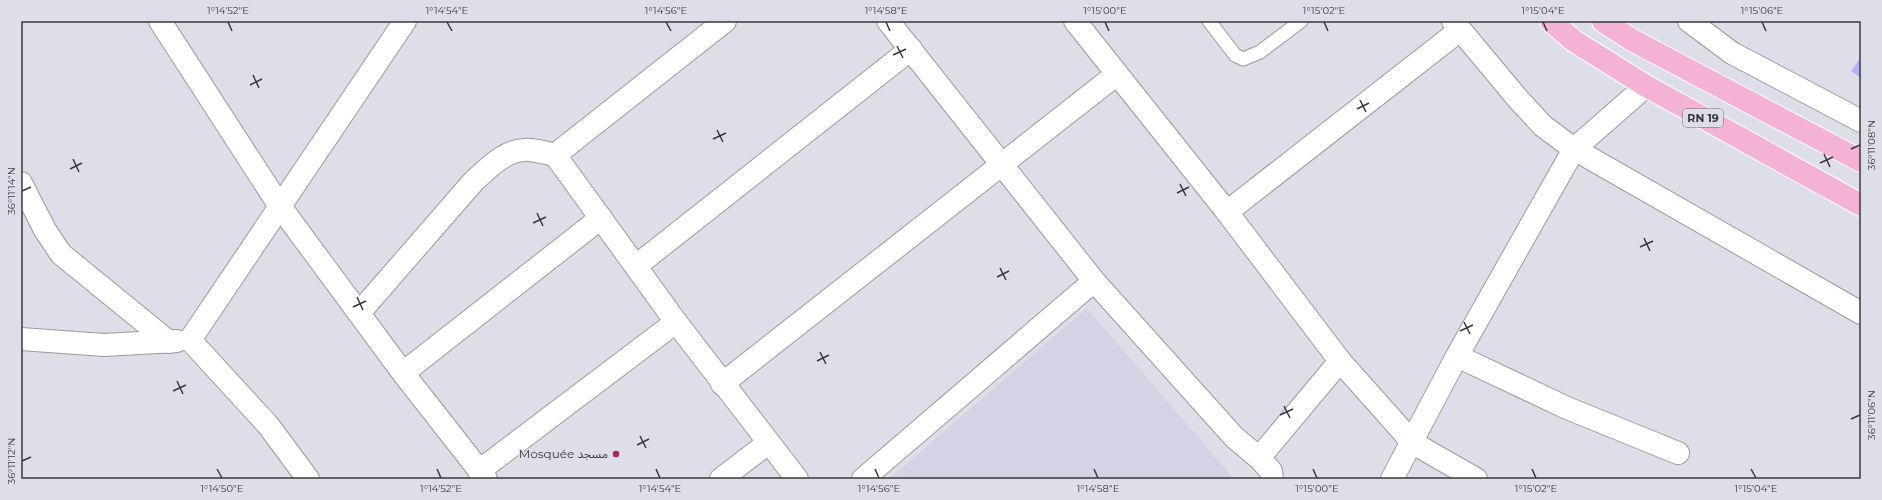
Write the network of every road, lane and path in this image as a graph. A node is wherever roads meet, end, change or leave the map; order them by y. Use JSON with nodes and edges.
{"nodes":[{"id":1,"x":160,"y":21,"type":"edge"},
{"id":2,"x":404,"y":21,"type":"edge"},
{"id":3,"x":725,"y":21,"type":"edge"},
{"id":4,"x":888,"y":21,"type":"edge"},
{"id":5,"x":1075,"y":21,"type":"edge"},
{"id":6,"x":1209,"y":21,"type":"edge"},
{"id":7,"x":1301,"y":21,"type":"edge"},
{"id":8,"x":1551,"y":21,"type":"edge"},
{"id":9,"x":1602,"y":21,"type":"edge"},
{"id":10,"x":1689,"y":21,"type":"edge"},
{"id":11,"x":1456,"y":25,"type":"edge"},
{"id":12,"x":911,"y":49,"type":"junction"},
{"id":13,"x":1117,"y":74,"type":"junction"},
{"id":14,"x":1646,"y":86,"type":"junction"},
{"id":15,"x":1861,"y":121,"type":"edge"},
{"id":16,"x":1574,"y":149,"type":"junction"},
{"id":17,"x":556,"y":155,"type":"junction"},
{"id":18,"x":1861,"y":161,"type":"edge"},
{"id":19,"x":1002,"y":164,"type":"junction"},
{"id":20,"x":21,"y":183,"type":"edge"},
{"id":21,"x":279,"y":205,"type":"junction"},
{"id":22,"x":1861,"y":205,"type":"edge"},
{"id":23,"x":1227,"y":212,"type":"junction"},
{"id":24,"x":601,"y":218,"type":"junction"},
{"id":25,"x":636,"y":266,"type":"junction"},
{"id":26,"x":1094,"y":281,"type":"junction"},
{"id":27,"x":359,"y":313,"type":"junction"},
{"id":28,"x":1861,"y":313,"type":"edge"},
{"id":29,"x":676,"y":322,"type":"junction"},
{"id":30,"x":21,"y":339,"type":"edge"},
{"id":31,"x":190,"y":340,"type":"junction"},
{"id":32,"x":169,"y":342,"type":"junction"},
{"id":33,"x":1457,"y":356,"type":"junction"},
{"id":34,"x":1340,"y":361,"type":"junction"},
{"id":35,"x":403,"y":373,"type":"junction"},
{"id":36,"x":722,"y":384,"type":"junction"},
{"id":37,"x":1413,"y":442,"type":"junction"},
{"id":38,"x":768,"y":443,"type":"junction"},
{"id":39,"x":1678,"y":453,"type":"dead end"},
{"id":40,"x":1259,"y":458,"type":"junction"},
{"id":41,"x":483,"y":475,"type":"edge"},
{"id":42,"x":308,"y":479,"type":"edge"},
{"id":43,"x":721,"y":479,"type":"edge"},
{"id":44,"x":797,"y":479,"type":"edge"},
{"id":45,"x":863,"y":479,"type":"edge"},
{"id":46,"x":1272,"y":479,"type":"edge"},
{"id":47,"x":1392,"y":479,"type":"edge"},
{"id":48,"x":1476,"y":479,"type":"edge"}],
"edges":[{"from":1,"to":21,"type":"street"},
{"from":2,"to":21,"type":"street"},
{"from":3,"to":17,"type":"street"},
{"from":4,"to":12,"type":"street"},
{"from":5,"to":13,"type":"street"},
{"from":6,"to":7,"type":"lane"},
{"from":8,"to":14,"type":"highway","number":"RN 19"},
{"from":9,"to":18,"type":"highway"},
{"from":10,"to":15,"type":"street"},
{"from":11,"to":16,"type":"street"},
{"from":11,"to":23,"type":"street"},
{"from":12,"to":19,"type":"street"},
{"from":12,"to":25,"type":"street"},
{"from":13,"to":19,"type":"street"},
{"from":13,"to":23,"type":"street"},
{"from":14,"to":16,"type":"street"},
{"from":14,"to":22,"type":"highway","number":"RN 19"},
{"from":16,"to":28,"type":"street"},
{"from":16,"to":33,"type":"street"},
{"from":17,"to":24,"type":"street"},
{"from":17,"to":27,"type":"street"},
{"from":19,"to":26,"type":"street"},
{"from":19,"to":36,"type":"street"},
{"from":20,"to":32,"type":"street"},
{"from":21,"to":27,"type":"street"},
{"from":21,"to":31,"type":"street"},
{"from":23,"to":34,"type":"street"},
{"from":24,"to":25,"type":"street"},
{"from":24,"to":35,"type":"street"},
{"from":25,"to":29,"type":"street"},
{"from":26,"to":40,"type":"street"},
{"from":26,"to":45,"type":"street"},
{"from":27,"to":35,"type":"street"},
{"from":29,"to":36,"type":"street"},
{"from":29,"to":41,"type":"street"},
{"from":30,"to":32,"type":"street"},
{"from":31,"to":32,"type":"street"},
{"from":31,"to":42,"type":"street"},
{"from":33,"to":37,"type":"street"},
{"from":33,"to":39,"type":"street"},
{"from":34,"to":37,"type":"street"},
{"from":34,"to":40,"type":"street"},
{"from":35,"to":41,"type":"street"},
{"from":36,"to":38,"type":"street"},
{"from":37,"to":47,"type":"street"},
{"from":37,"to":48,"type":"street"},
{"from":38,"to":43,"type":"street"},
{"from":38,"to":44,"type":"street"},
{"from":40,"to":46,"type":"street"}]}
